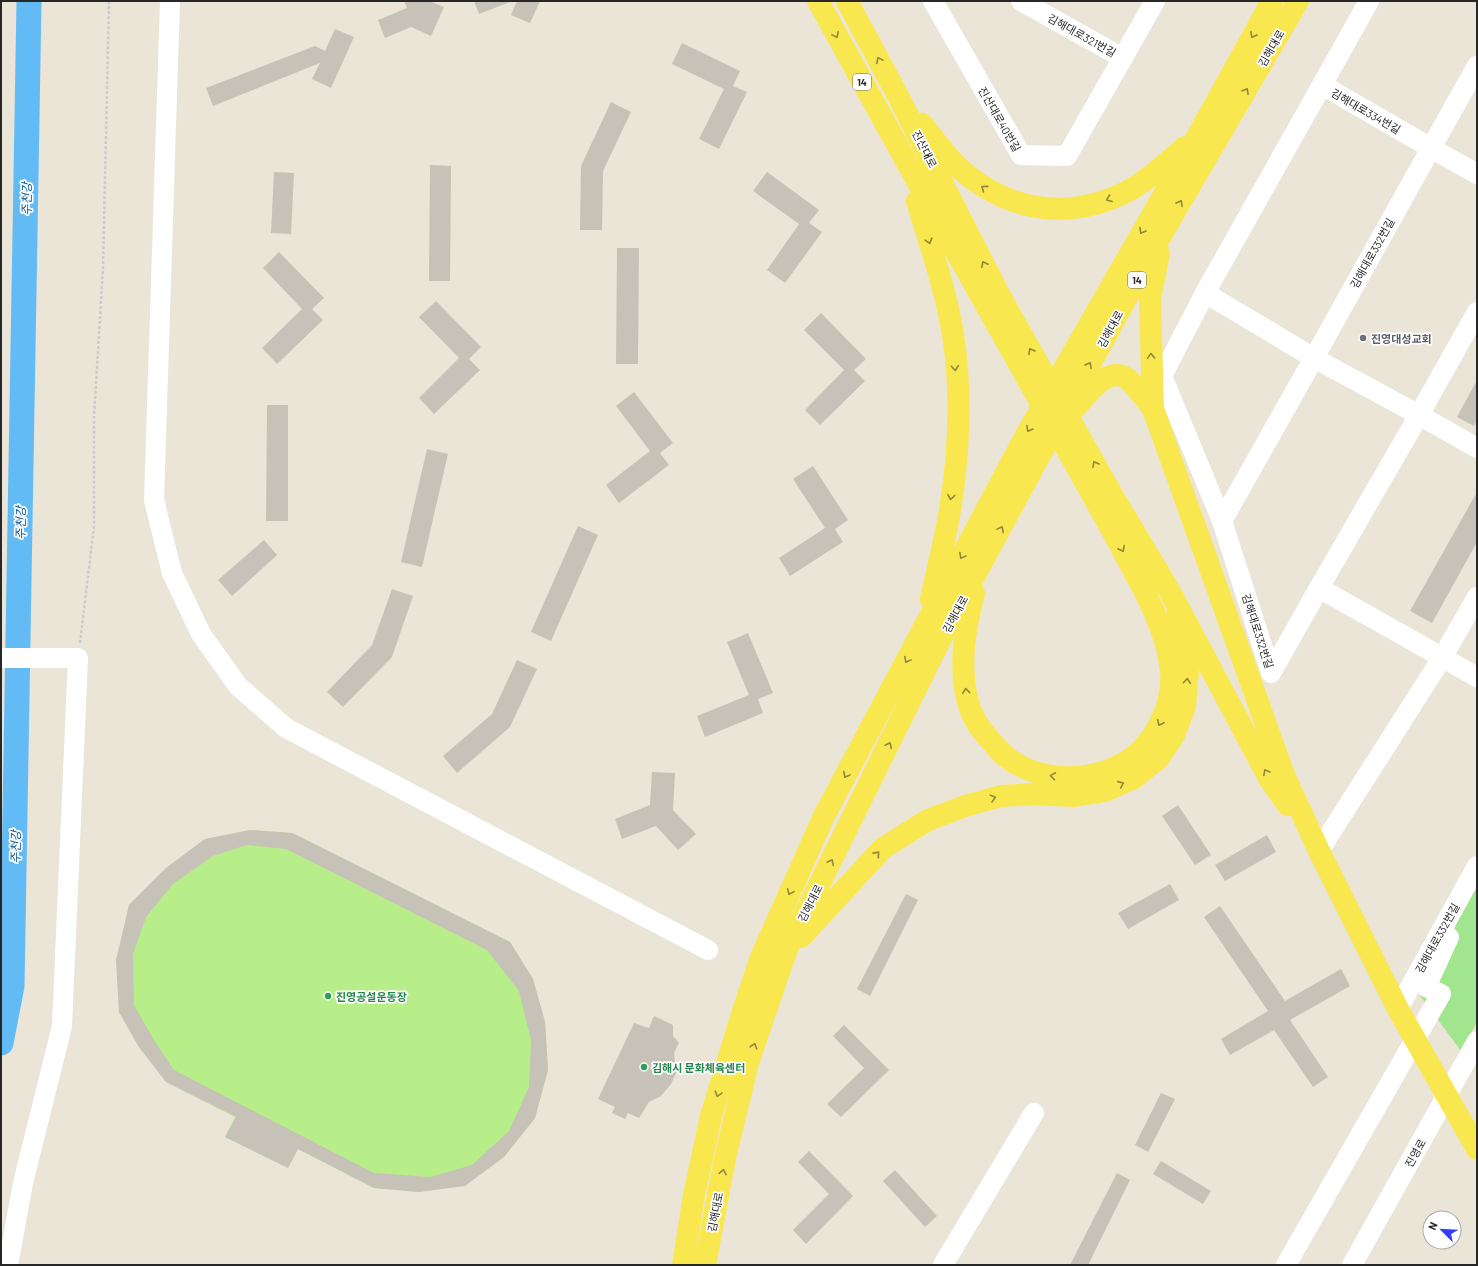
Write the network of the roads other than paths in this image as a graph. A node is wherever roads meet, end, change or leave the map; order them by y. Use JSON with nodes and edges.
{"nodes":[{"id":1,"x":170,"y":1,"type":"edge"},
{"id":2,"x":818,"y":1,"type":"edge"},
{"id":3,"x":847,"y":1,"type":"edge"},
{"id":4,"x":933,"y":1,"type":"edge"},
{"id":5,"x":1021,"y":1,"type":"edge"},
{"id":6,"x":1155,"y":1,"type":"edge"},
{"id":7,"x":1272,"y":1,"type":"edge"},
{"id":8,"x":1298,"y":1,"type":"edge"},
{"id":9,"x":1369,"y":1,"type":"edge"},
{"id":10,"x":1123,"y":58,"type":"junction"},
{"id":11,"x":1477,"y":66,"type":"edge"},
{"id":12,"x":1322,"y":85,"type":"junction"},
{"id":13,"x":897,"y":94,"type":"junction"},
{"id":14,"x":1091,"y":115,"type":"joint"},
{"id":15,"x":1197,"y":137,"type":"junction"},
{"id":16,"x":1431,"y":148,"type":"junction"},
{"id":17,"x":906,"y":163,"type":"junction"},
{"id":18,"x":1477,"y":174,"type":"edge"},
{"id":19,"x":1163,"y":232,"type":"junction"},
{"id":20,"x":1205,"y":293,"type":"junction"},
{"id":21,"x":996,"y":307,"type":"junction"},
{"id":22,"x":1477,"y":312,"type":"edge"},
{"id":23,"x":1314,"y":358,"type":"junction"},
{"id":24,"x":1153,"y":409,"type":"junction"},
{"id":25,"x":1419,"y":415,"type":"junction"},
{"id":26,"x":1046,"y":444,"type":"junction"},
{"id":27,"x":1477,"y":448,"type":"edge"},
{"id":28,"x":1109,"y":506,"type":"junction"},
{"id":29,"x":1222,"y":520,"type":"junction"},
{"id":30,"x":982,"y":563,"type":"junction"},
{"id":31,"x":1168,"y":588,"type":"junction"},
{"id":32,"x":1319,"y":588,"type":"junction"},
{"id":33,"x":1477,"y":597,"type":"edge"},
{"id":34,"x":925,"y":626,"type":"junction"},
{"id":35,"x":1,"y":658,"type":"edge"},
{"id":36,"x":1442,"y":658,"type":"junction"},
{"id":37,"x":1477,"y":677,"type":"edge"},
{"id":38,"x":1319,"y":851,"type":"junction"},
{"id":39,"x":1477,"y":866,"type":"edge"},
{"id":40,"x":1440,"y":934,"type":"junction"},
{"id":41,"x":708,"y":950,"type":"dead end"},
{"id":42,"x":785,"y":954,"type":"junction"},
{"id":43,"x":1398,"y":1009,"type":"junction"},
{"id":44,"x":1477,"y":1041,"type":"edge"},
{"id":45,"x":1034,"y":1113,"type":"dead end"},
{"id":46,"x":1477,"y":1149,"type":"edge"},
{"id":47,"x":8,"y":1265,"type":"edge"},
{"id":48,"x":682,"y":1265,"type":"edge"},
{"id":49,"x":705,"y":1265,"type":"edge"},
{"id":50,"x":943,"y":1265,"type":"edge"},
{"id":51,"x":1286,"y":1265,"type":"edge"},
{"id":52,"x":1352,"y":1265,"type":"edge"}],
"edges":[{"from":1,"to":41,"type":"street"},
{"from":2,"to":17,"type":"main road","number":"14","one_way":true},
{"from":13,"to":3,"type":"main road","name":"진산대로","number":"14","one_way":true},
{"from":4,"to":14,"type":"street","name":"진산대로40번길"},
{"from":5,"to":10,"type":"street","name":"김해대로321번길"},
{"from":6,"to":10,"type":"street","name":"김해대로321번길"},
{"from":7,"to":15,"type":"main road","name":"김해대로","number":"14","one_way":true},
{"from":19,"to":8,"type":"main road","name":"김해대로","number":"14","one_way":true},
{"from":9,"to":12,"type":"street","name":"김해대로334번길"},
{"from":10,"to":14,"type":"street","name":"김해대로321번길"},
{"from":11,"to":16,"type":"street","name":"김해대로332번길"},
{"from":12,"to":16,"type":"street","name":"김해대로334번길"},
{"from":12,"to":20,"type":"street","name":"김해대로332번길"},
{"from":15,"to":13,"type":"main road","one_way":true},
{"from":21,"to":13,"type":"main road","name":"진산대로","number":"14","one_way":true},
{"from":15,"to":34,"type":"main road","name":"김해대로","number":"14","one_way":true},
{"from":16,"to":18,"type":"street"},
{"from":16,"to":23,"type":"street","name":"김해대로332번길"},
{"from":17,"to":21,"type":"main road"},
{"from":17,"to":34,"type":"main road","one_way":true},
{"from":24,"to":19,"type":"main road","one_way":true},
{"from":26,"to":19,"type":"main road","name":"김해대로","number":"14","one_way":true},
{"from":20,"to":23,"type":"street"},
{"from":20,"to":29,"type":"street","name":"김해대로332번길"},
{"from":21,"to":28,"type":"main road"},
{"from":22,"to":25,"type":"street","name":"김해대로332번길"},
{"from":23,"to":25,"type":"street"},
{"from":23,"to":29,"type":"street","name":"김해대로332번길"},
{"from":24,"to":26,"type":"main road"},
{"from":24,"to":38,"type":"main road"},
{"from":25,"to":27,"type":"street"},
{"from":25,"to":32,"type":"street","name":"김해대로332번길"},
{"from":30,"to":26,"type":"main road","name":"김해대로","number":"14","one_way":true},
{"from":28,"to":30,"type":"main road","one_way":true},
{"from":28,"to":31,"type":"main road"},
{"from":29,"to":32,"type":"street","name":"김해대로332번길"},
{"from":42,"to":30,"type":"main road","name":"김해대로","one_way":true},
{"from":38,"to":31,"type":"main road","one_way":true},
{"from":42,"to":31,"type":"main road","one_way":true},
{"from":32,"to":36,"type":"street"},
{"from":33,"to":36,"type":"street"},
{"from":34,"to":48,"type":"main road","name":"김해대로","one_way":true},
{"from":35,"to":47,"type":"street"},
{"from":36,"to":37,"type":"street"},
{"from":36,"to":38,"type":"street"},
{"from":38,"to":43,"type":"main road"},
{"from":39,"to":40,"type":"street","name":"김해대로332번길"},
{"from":40,"to":43,"type":"street","name":"김해대로332번길"},
{"from":40,"to":51,"type":"street"},
{"from":49,"to":42,"type":"main road","name":"김해대로","one_way":true},
{"from":43,"to":46,"type":"main road"},
{"from":44,"to":52,"type":"street","name":"진영로"},
{"from":45,"to":50,"type":"street"}]}
